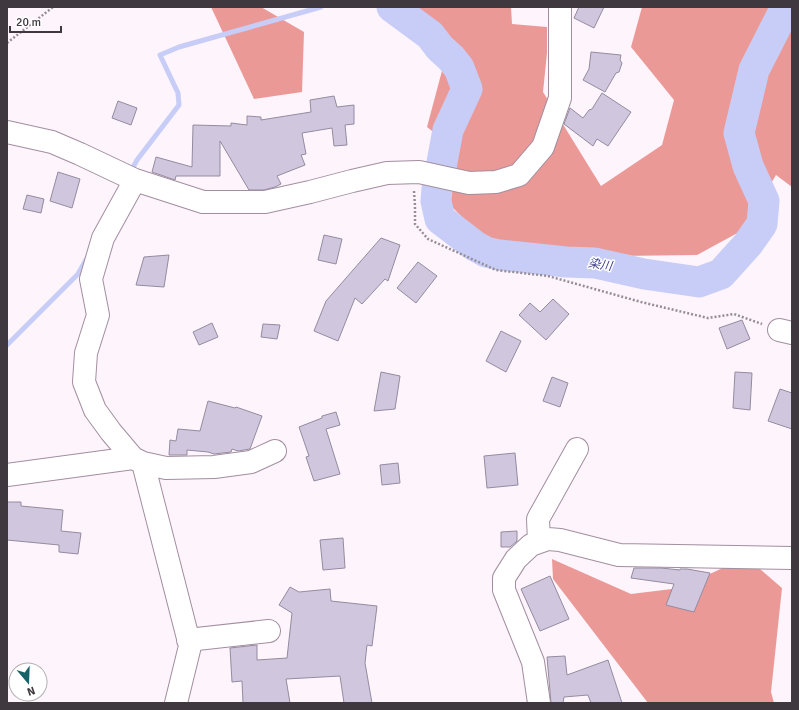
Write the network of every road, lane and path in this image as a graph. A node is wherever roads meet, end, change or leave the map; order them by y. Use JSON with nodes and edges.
{"nodes":[{"id":1,"x":53,"y":7,"type":"edge"},
{"id":2,"x":560,"y":7,"type":"edge"},
{"id":3,"x":7,"y":43,"type":"edge"},
{"id":4,"x":7,"y":132,"type":"edge"},
{"id":5,"x":416,"y":172,"type":"junction"},
{"id":6,"x":135,"y":180,"type":"junction"},
{"id":7,"x":786,"y":332,"type":"edge"},
{"id":8,"x":577,"y":449,"type":"dead end"},
{"id":9,"x":275,"y":451,"type":"dead end"},
{"id":10,"x":138,"y":460,"type":"junction"},
{"id":11,"x":7,"y":475,"type":"edge"},
{"id":12,"x":539,"y":542,"type":"junction"},
{"id":13,"x":792,"y":558,"type":"edge"},
{"id":14,"x":269,"y":630,"type":"dead end"},
{"id":15,"x":188,"y":640,"type":"junction"},
{"id":16,"x":176,"y":703,"type":"edge"},
{"id":17,"x":539,"y":703,"type":"edge"}],
"edges":[{"from":1,"to":3,"type":"path"},
{"from":2,"to":5,"type":"street"},
{"from":4,"to":6,"type":"street"},
{"from":5,"to":6,"type":"street"},
{"from":5,"to":7,"type":"path"},
{"from":6,"to":10,"type":"street"},
{"from":8,"to":12,"type":"street"},
{"from":9,"to":10,"type":"street"},
{"from":10,"to":11,"type":"street"},
{"from":10,"to":15,"type":"street"},
{"from":12,"to":13,"type":"street"},
{"from":12,"to":17,"type":"street"},
{"from":14,"to":15,"type":"street"},
{"from":15,"to":16,"type":"street"}]}
